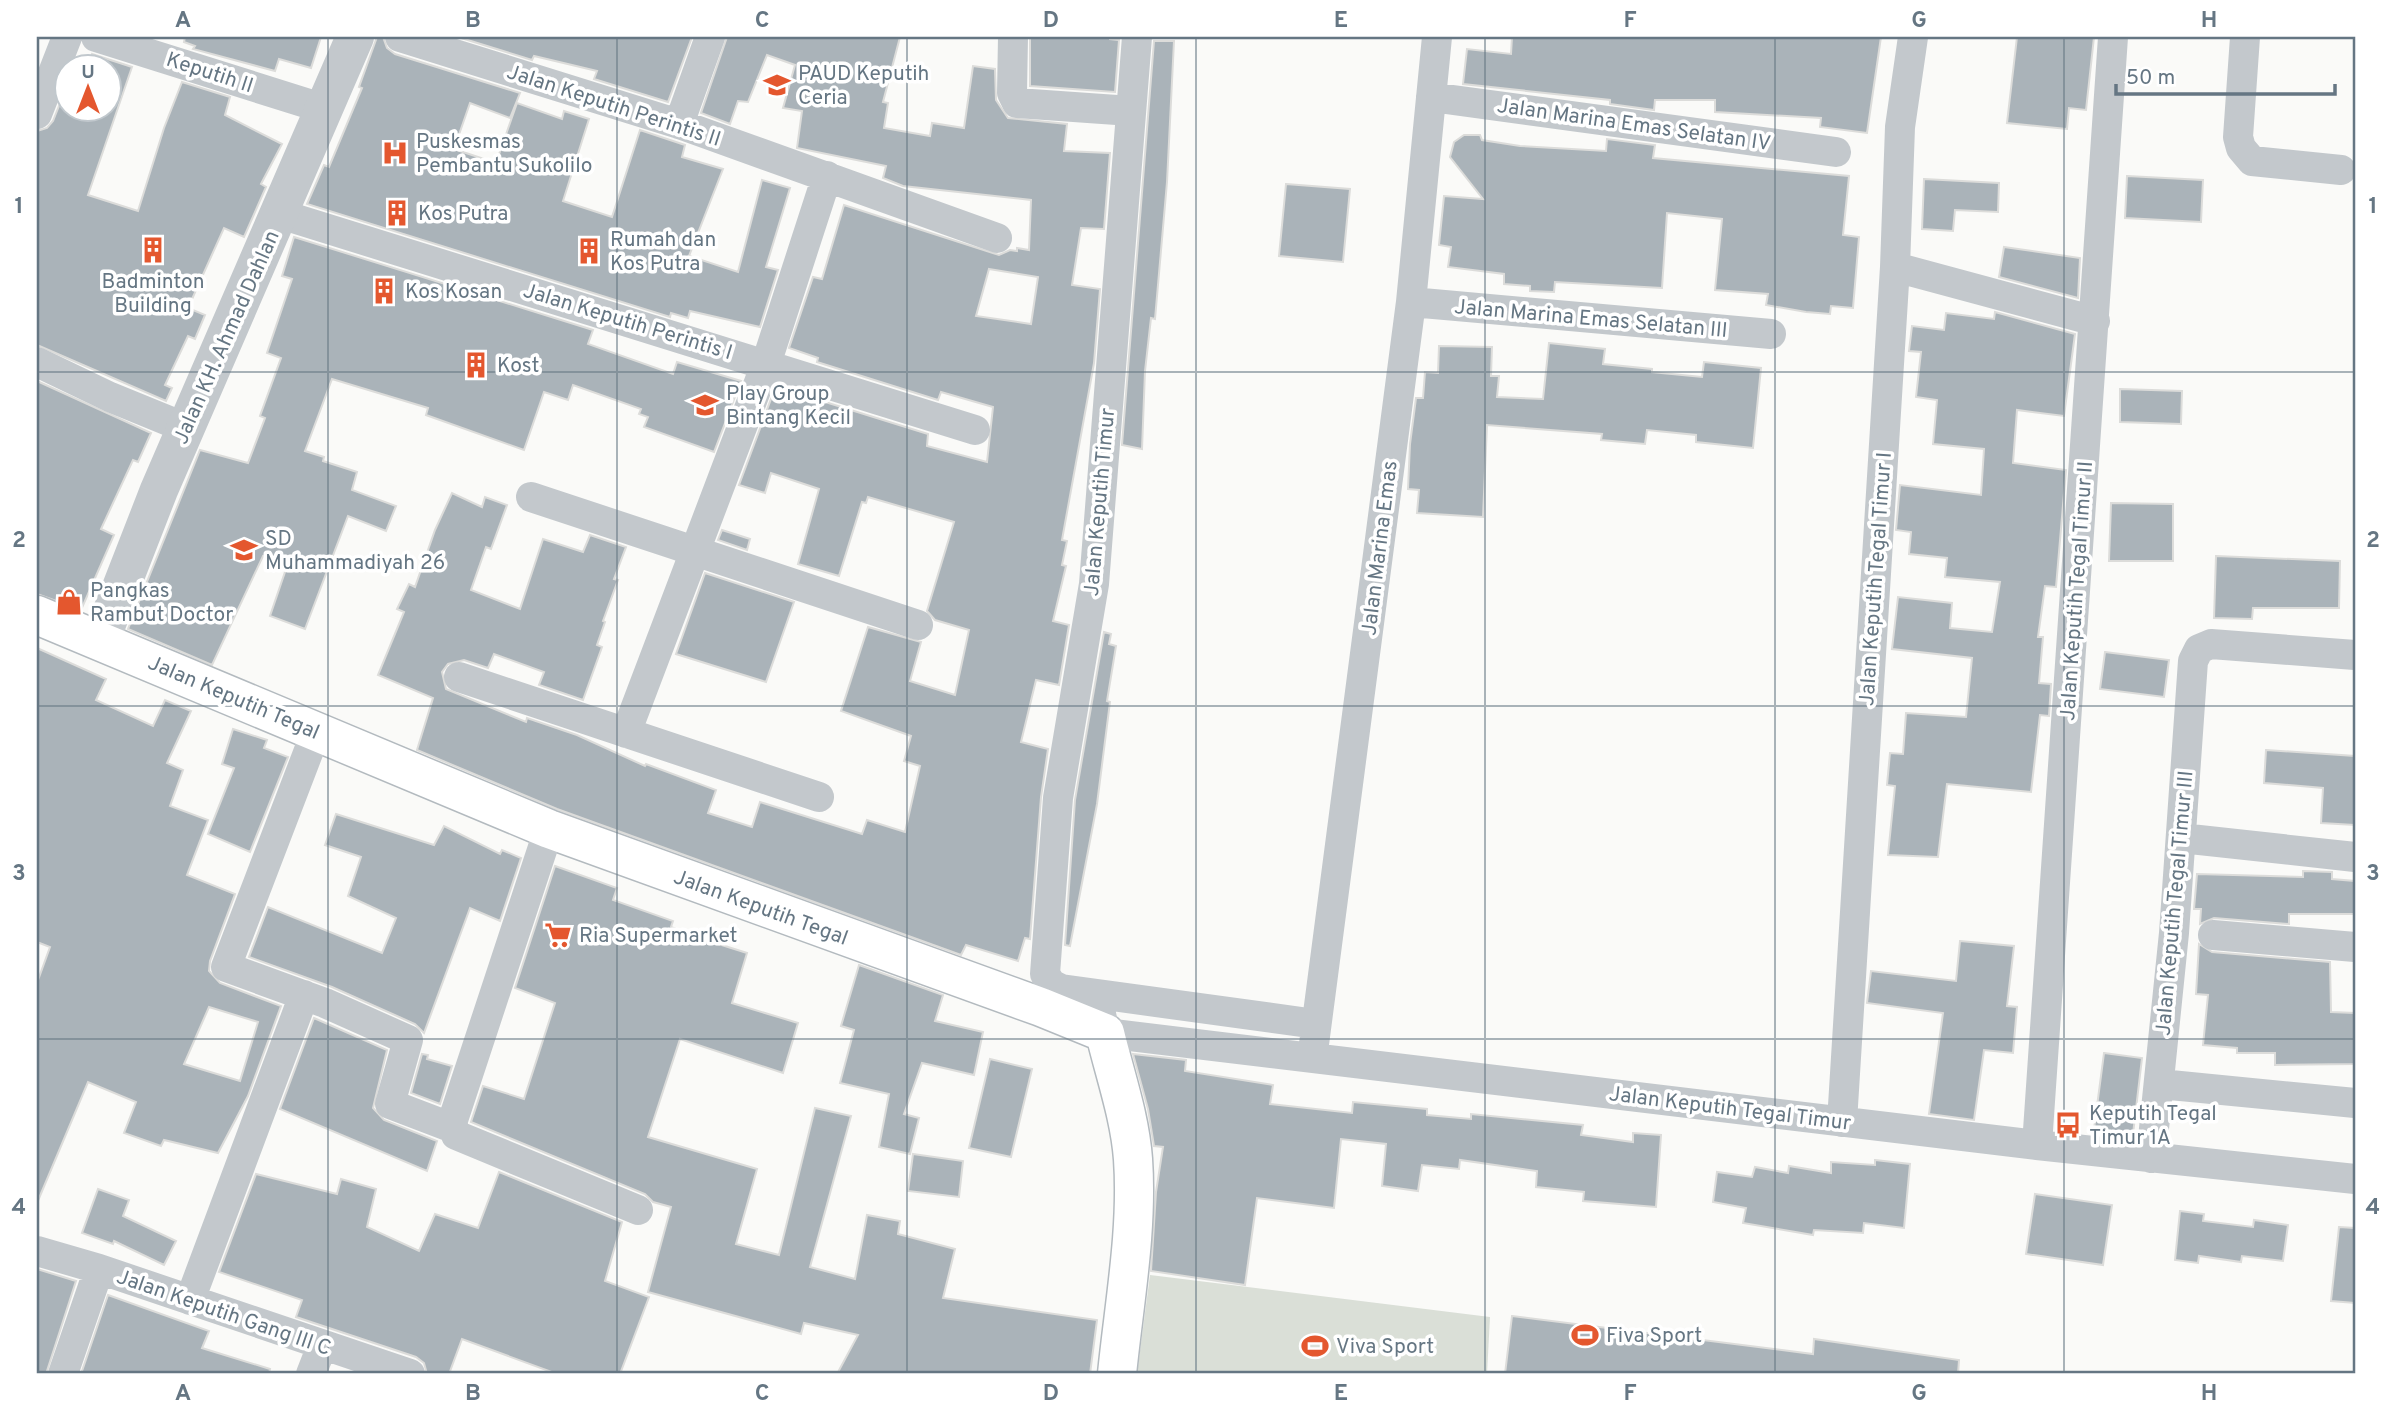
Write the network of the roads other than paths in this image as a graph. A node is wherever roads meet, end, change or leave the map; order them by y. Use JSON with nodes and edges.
{"nodes":[{"id":1,"x":67,"y":37,"type":"edge"},
{"id":2,"x":96,"y":37,"type":"edge"},
{"id":3,"x":355,"y":37,"type":"edge"},
{"id":4,"x":400,"y":37,"type":"edge"},
{"id":5,"x":710,"y":37,"type":"edge"},
{"id":6,"x":1013,"y":37,"type":"edge"},
{"id":7,"x":1137,"y":37,"type":"edge"},
{"id":8,"x":1437,"y":37,"type":"edge"},
{"id":9,"x":1913,"y":37,"type":"edge"},
{"id":10,"x":2113,"y":37,"type":"edge"},
{"id":11,"x":2245,"y":37,"type":"edge"},
{"id":12,"x":1431,"y":97,"type":"junction"},
{"id":13,"x":324,"y":109,"type":"junction"},
{"id":14,"x":1131,"y":111,"type":"junction"},
{"id":15,"x":37,"y":114,"type":"edge"},
{"id":16,"x":679,"y":124,"type":"junction"},
{"id":17,"x":1836,"y":152,"type":"dead end"},
{"id":18,"x":2341,"y":170,"type":"dead end"},
{"id":19,"x":827,"y":176,"type":"junction"},
{"id":20,"x":280,"y":214,"type":"junction"},
{"id":21,"x":997,"y":238,"type":"dead end"},
{"id":22,"x":1895,"y":267,"type":"junction"},
{"id":23,"x":1411,"y":302,"type":"junction"},
{"id":24,"x":2095,"y":321,"type":"junction"},
{"id":25,"x":1771,"y":334,"type":"dead end"},
{"id":26,"x":37,"y":362,"type":"edge"},
{"id":27,"x":766,"y":364,"type":"junction"},
{"id":28,"x":186,"y":428,"type":"junction"},
{"id":29,"x":975,"y":430,"type":"dead end"},
{"id":30,"x":531,"y":497,"type":"dead end"},
{"id":31,"x":696,"y":551,"type":"junction"},
{"id":32,"x":37,"y":615,"type":"edge"},
{"id":33,"x":919,"y":625,"type":"dead end"},
{"id":34,"x":101,"y":639,"type":"junction"},
{"id":35,"x":2355,"y":655,"type":"edge"},
{"id":36,"x":459,"y":677,"type":"dead end"},
{"id":37,"x":316,"y":732,"type":"junction"},
{"id":38,"x":626,"y":733,"type":"junction"},
{"id":39,"x":819,"y":797,"type":"dead end"},
{"id":40,"x":549,"y":829,"type":"junction"},
{"id":41,"x":2181,"y":838,"type":"junction"},
{"id":42,"x":2355,"y":857,"type":"edge"},
{"id":43,"x":2213,"y":935,"type":"dead end"},
{"id":44,"x":2355,"y":947,"type":"edge"},
{"id":45,"x":304,"y":995,"type":"junction"},
{"id":46,"x":1097,"y":995,"type":"junction"},
{"id":47,"x":1316,"y":1024,"type":"junction"},
{"id":48,"x":1105,"y":1034,"type":"junction"},
{"id":49,"x":1312,"y":1058,"type":"junction"},
{"id":50,"x":2160,"y":1084,"type":"junction"},
{"id":51,"x":2355,"y":1103,"type":"edge"},
{"id":52,"x":1842,"y":1122,"type":"junction"},
{"id":53,"x":453,"y":1128,"type":"junction"},
{"id":54,"x":2037,"y":1145,"type":"junction"},
{"id":55,"x":2151,"y":1158,"type":"junction"},
{"id":56,"x":2355,"y":1178,"type":"edge"},
{"id":57,"x":638,"y":1210,"type":"dead end"},
{"id":58,"x":37,"y":1251,"type":"edge"},
{"id":59,"x":99,"y":1269,"type":"junction"},
{"id":60,"x":190,"y":1300,"type":"junction"},
{"id":61,"x":322,"y":1346,"type":"junction"},
{"id":62,"x":63,"y":1374,"type":"edge"},
{"id":63,"x":312,"y":1374,"type":"edge"},
{"id":64,"x":410,"y":1374,"type":"edge"},
{"id":65,"x":1117,"y":1374,"type":"edge"}],
"edges":[{"from":1,"to":15,"type":"street"},
{"from":2,"to":13,"type":"street","name":"Keputih II"},
{"from":3,"to":13,"type":"street","name":"Jalan KH. Ahmad Dahlan"},
{"from":4,"to":16,"type":"street","name":"Jalan Keputih Perintis II"},
{"from":5,"to":16,"type":"street"},
{"from":6,"to":14,"type":"street"},
{"from":7,"to":14,"type":"street","name":"Jalan Keputih Timur"},
{"from":8,"to":12,"type":"street","name":"Jalan Marina Emas"},
{"from":9,"to":22,"type":"street","name":"Jalan Keputih Tegal Timur I"},
{"from":10,"to":24,"type":"street","name":"Jalan Keputih Tegal Timur II"},
{"from":11,"to":18,"type":"street"},
{"from":12,"to":17,"type":"street","name":"Jalan Marina Emas Selatan IV"},
{"from":12,"to":23,"type":"street","name":"Jalan Marina Emas"},
{"from":13,"to":20,"type":"street","name":"Jalan KH. Ahmad Dahlan"},
{"from":14,"to":46,"type":"street","name":"Jalan Keputih Timur"},
{"from":16,"to":19,"type":"street","name":"Jalan Keputih Perintis II"},
{"from":19,"to":21,"type":"street","name":"Jalan Keputih Perintis II"},
{"from":19,"to":27,"type":"street"},
{"from":20,"to":27,"type":"street","name":"Jalan Keputih Perintis I"},
{"from":20,"to":28,"type":"street","name":"Jalan KH. Ahmad Dahlan"},
{"from":22,"to":24,"type":"street"},
{"from":22,"to":52,"type":"street","name":"Jalan Keputih Tegal Timur I"},
{"from":23,"to":25,"type":"street","name":"Jalan Marina Emas Selatan III"},
{"from":23,"to":47,"type":"street","name":"Jalan Marina Emas"},
{"from":24,"to":54,"type":"street","name":"Jalan Keputih Tegal Timur II"},
{"from":26,"to":28,"type":"street"},
{"from":27,"to":29,"type":"street","name":"Jalan Keputih Perintis I"},
{"from":27,"to":31,"type":"street"},
{"from":28,"to":34,"type":"street","name":"Jalan KH. Ahmad Dahlan"},
{"from":30,"to":31,"type":"street"},
{"from":31,"to":33,"type":"street"},
{"from":31,"to":38,"type":"street"},
{"from":32,"to":34,"type":"main road","name":"Jalan Keputih Tegal"},
{"from":34,"to":37,"type":"main road","name":"Jalan Keputih Tegal"},
{"from":35,"to":41,"type":"street","name":"Jalan Keputih Tegal Timur III"},
{"from":36,"to":38,"type":"street"},
{"from":37,"to":40,"type":"main road","name":"Jalan Keputih Tegal"},
{"from":37,"to":45,"type":"street"},
{"from":38,"to":39,"type":"street"},
{"from":40,"to":48,"type":"main road","name":"Jalan Keputih Tegal"},
{"from":40,"to":53,"type":"street"},
{"from":41,"to":42,"type":"street"},
{"from":41,"to":50,"type":"street","name":"Jalan Keputih Tegal Timur III"},
{"from":43,"to":44,"type":"street"},
{"from":45,"to":53,"type":"street"},
{"from":45,"to":60,"type":"street"},
{"from":46,"to":47,"type":"street"},
{"from":46,"to":48,"type":"street"},
{"from":47,"to":49,"type":"street","name":"Jalan Marina Emas"},
{"from":48,"to":49,"type":"street","name":"Jalan Keputih Tegal Timur"},
{"from":48,"to":65,"type":"main road"},
{"from":49,"to":52,"type":"street","name":"Jalan Keputih Tegal Timur"},
{"from":50,"to":51,"type":"street"},
{"from":50,"to":55,"type":"street","name":"Jalan Keputih Tegal Timur III"},
{"from":52,"to":54,"type":"street","name":"Jalan Keputih Tegal Timur"},
{"from":53,"to":57,"type":"street"},
{"from":54,"to":55,"type":"street","name":"Jalan Keputih Tegal Timur"},
{"from":55,"to":56,"type":"street","name":"Jalan Keputih Tegal Timur"},
{"from":58,"to":59,"type":"street","name":"Jalan Keputih Gang III C"},
{"from":59,"to":60,"type":"street","name":"Jalan Keputih Gang III C"},
{"from":59,"to":62,"type":"street"},
{"from":60,"to":61,"type":"street","name":"Jalan Keputih Gang III C"},
{"from":61,"to":63,"type":"street"},
{"from":61,"to":64,"type":"street","name":"Jalan Keputih Gang III C"}]}
